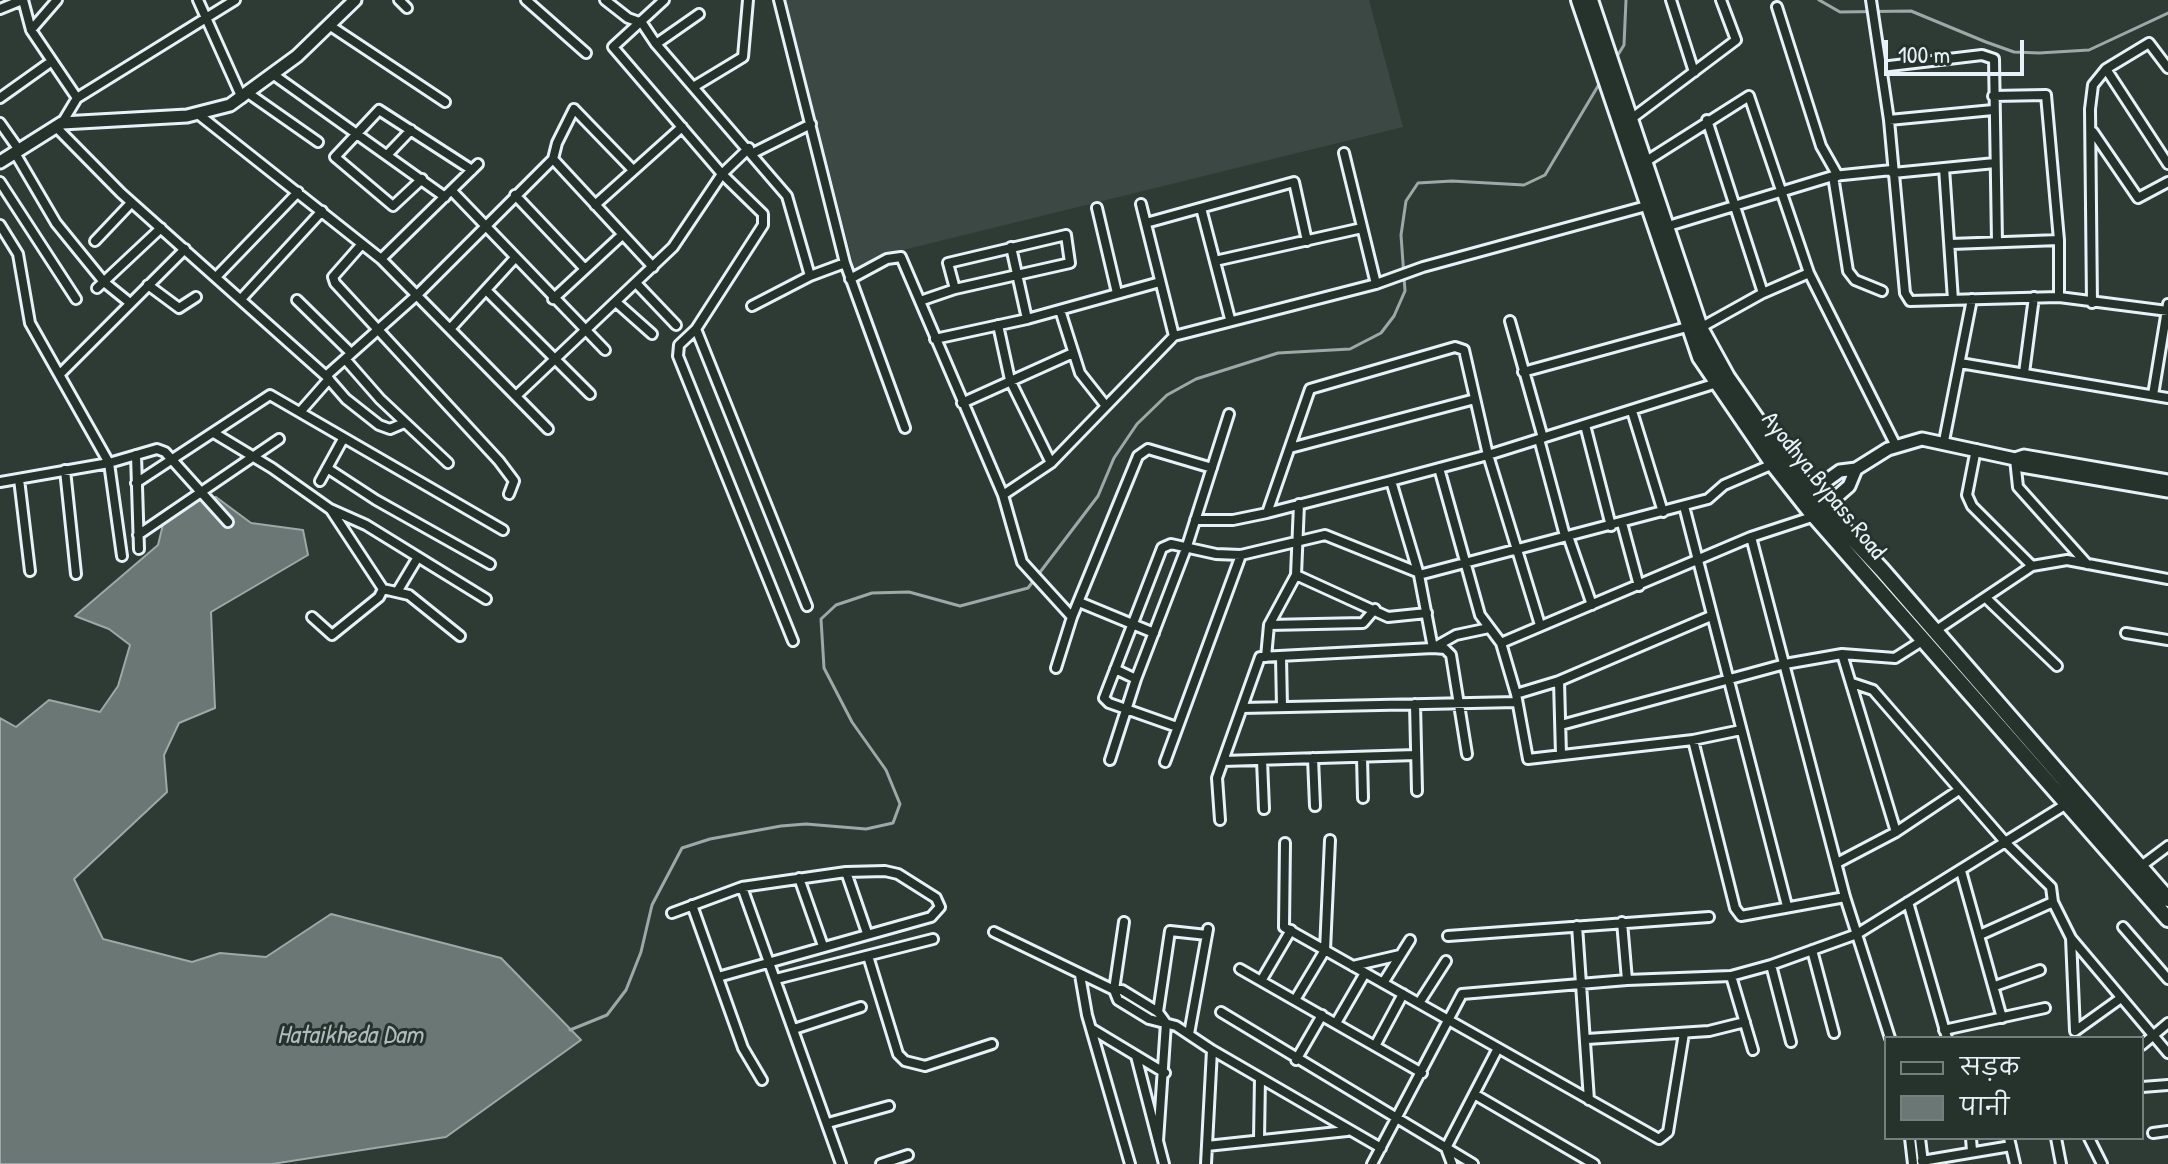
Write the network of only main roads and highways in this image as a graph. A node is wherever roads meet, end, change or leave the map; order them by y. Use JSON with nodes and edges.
{"nodes":[{"id":1,"x":1579,"y":0,"type":"edge"},
{"id":2,"x":1590,"y":0,"type":"edge"},
{"id":3,"x":1598,"y":40,"type":"junction"},
{"id":4,"x":1618,"y":100,"type":"junction"},
{"id":5,"x":1652,"y":204,"type":"junction"},
{"id":6,"x":1722,"y":381,"type":"junction"},
{"id":7,"x":1806,"y":495,"type":"junction"},
{"id":8,"x":2072,"y":799,"type":"junction"},
{"id":9,"x":2168,"y":899,"type":"edge"},
{"id":10,"x":2168,"y":919,"type":"edge"}],
"edges":[{"from":1,"to":3,"type":"main road","name":"Ayodhya Bypass Road"},
{"from":2,"to":3,"type":"main road","name":"Ayodhya Bypass Road"},
{"from":3,"to":4,"type":"main road","name":"Ayodhya Bypass Road"},
{"from":4,"to":5,"type":"main road","name":"Ayodhya Bypass Road"},
{"from":4,"to":5,"type":"main road","name":"Ayodhya Bypass Road"},
{"from":5,"to":6,"type":"main road","name":"Ayodhya Bypass Road"},
{"from":6,"to":7,"type":"main road","name":"Ayodhya Bypass Road"},
{"from":6,"to":7,"type":"main road","name":"Ayodhya Bypass Road"},
{"from":7,"to":8,"type":"main road","name":"Ayodhya Bypass Road"},
{"from":8,"to":9,"type":"main road","name":"Ayodhya Bypass Road"},
{"from":8,"to":10,"type":"main road","name":"Ayodhya Bypass Road"}]}
